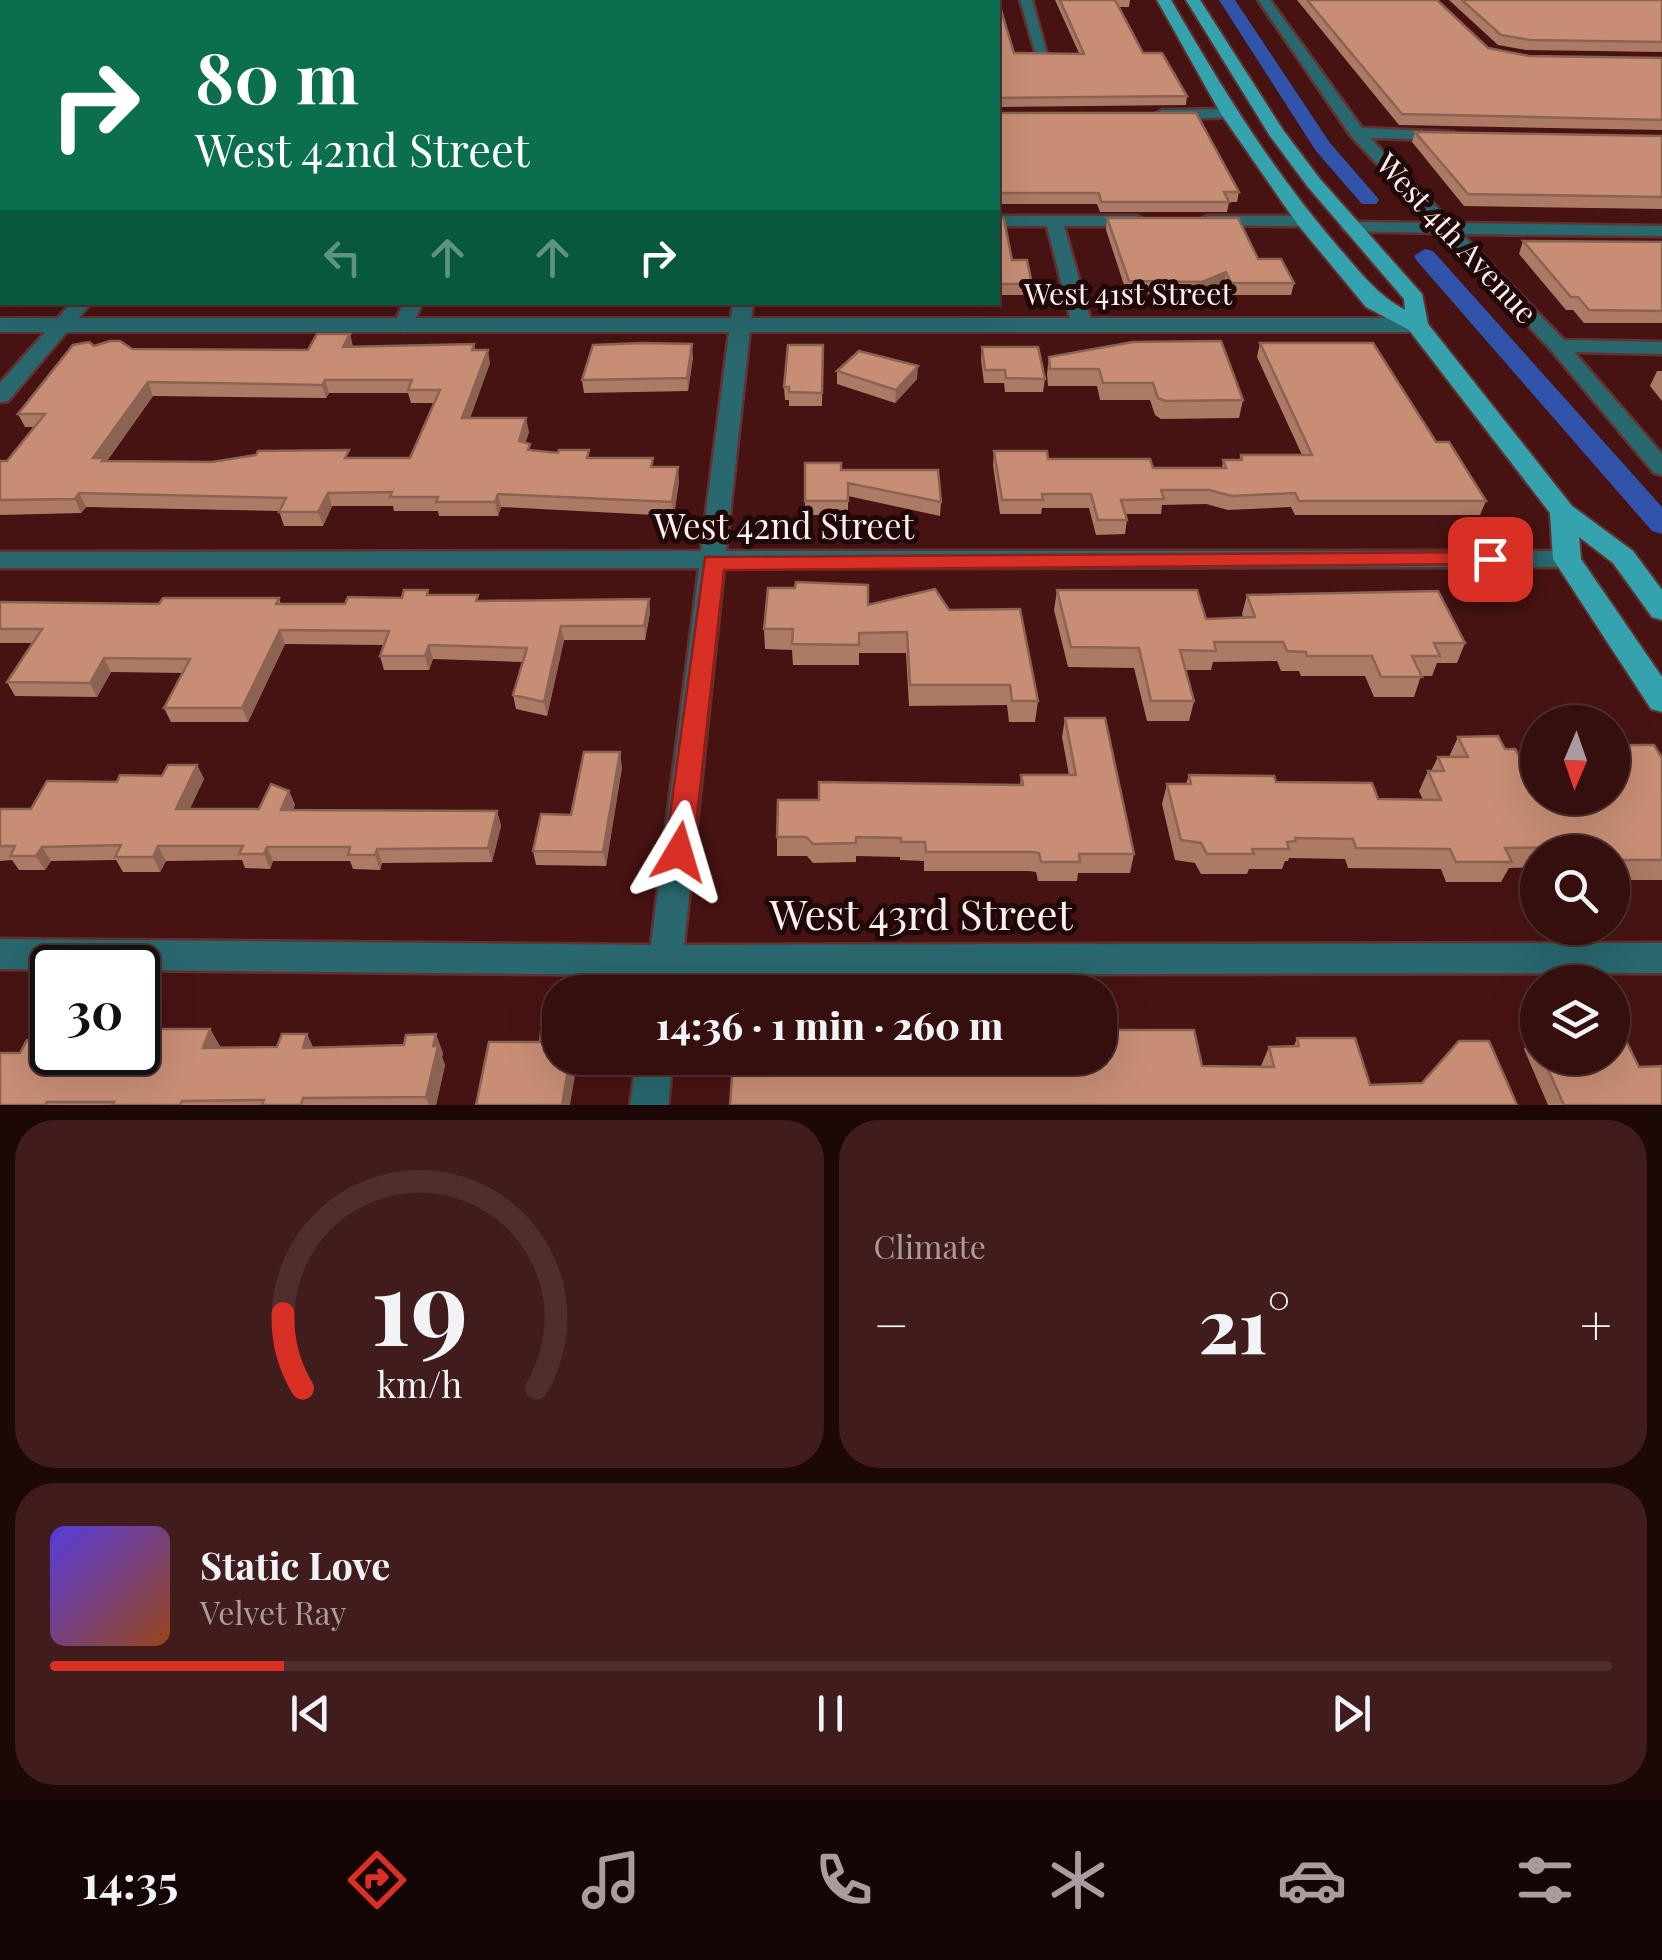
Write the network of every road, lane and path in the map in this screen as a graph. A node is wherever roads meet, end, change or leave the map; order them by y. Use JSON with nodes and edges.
{"nodes":[{"id":1,"x":1026,"y":0,"type":"edge"},
{"id":2,"x":1164,"y":0,"type":"edge"},
{"id":3,"x":1193,"y":0,"type":"edge"},
{"id":4,"x":1264,"y":0,"type":"edge"},
{"id":5,"x":1043,"y":55,"type":"edge"},
{"id":6,"x":1136,"y":114,"type":"edge"},
{"id":7,"x":1228,"y":114,"type":"junction"},
{"id":8,"x":1357,"y":133,"type":"junction"},
{"id":9,"x":1471,"y":135,"type":"edge"},
{"id":10,"x":1000,"y":220,"type":"edge"},
{"id":11,"x":1162,"y":220,"type":"edge"},
{"id":12,"x":1195,"y":220,"type":"edge"},
{"id":13,"x":1054,"y":221,"type":"junction"},
{"id":14,"x":1306,"y":221,"type":"junction"},
{"id":15,"x":1351,"y":227,"type":"junction"},
{"id":16,"x":1445,"y":228,"type":"junction"},
{"id":17,"x":1662,"y":232,"type":"edge"},
{"id":18,"x":81,"y":305,"type":"edge"},
{"id":19,"x":413,"y":305,"type":"edge"},
{"id":20,"x":741,"y":314,"type":"edge"},
{"id":21,"x":65,"y":324,"type":"junction"},
{"id":22,"x":0,"y":325,"type":"edge"},
{"id":23,"x":1417,"y":325,"type":"junction"},
{"id":24,"x":403,"y":326,"type":"junction"},
{"id":25,"x":1082,"y":326,"type":"junction"},
{"id":26,"x":1558,"y":346,"type":"junction"},
{"id":27,"x":1662,"y":348,"type":"edge"},
{"id":28,"x":0,"y":396,"type":"edge"},
{"id":29,"x":1662,"y":468,"type":"edge"},
{"id":30,"x":1563,"y":512,"type":"junction"},
{"id":31,"x":1568,"y":559,"type":"junction"},
{"id":32,"x":0,"y":560,"type":"edge"},
{"id":33,"x":713,"y":562,"type":"junction"},
{"id":34,"x":1662,"y":610,"type":"edge"},
{"id":35,"x":1662,"y":702,"type":"edge"},
{"id":36,"x":0,"y":954,"type":"edge"},
{"id":37,"x":1662,"y":958,"type":"edge"},
{"id":38,"x":634,"y":975,"type":"edge"},
{"id":39,"x":664,"y":975,"type":"edge"},
{"id":40,"x":719,"y":975,"type":"edge"},
{"id":41,"x":652,"y":1075,"type":"edge"},
{"id":42,"x":649,"y":1105,"type":"edge"}],
"edges":[{"from":1,"to":5,"type":"street"},
{"from":2,"to":7,"type":"main road","name":"West 4th Avenue"},
{"from":3,"to":15,"type":"main road","name":"West 4th Avenue"},
{"from":4,"to":8,"type":"street","name":"West 4th Avenue"},
{"from":6,"to":7,"type":"street"},
{"from":7,"to":14,"type":"main road","name":"West 4th Avenue"},
{"from":8,"to":9,"type":"street"},
{"from":8,"to":16,"type":"street","name":"West 4th Avenue"},
{"from":10,"to":13,"type":"street"},
{"from":11,"to":13,"type":"street"},
{"from":12,"to":14,"type":"street"},
{"from":13,"to":25,"type":"street"},
{"from":14,"to":23,"type":"main road","name":"West 4th Avenue"},
{"from":15,"to":16,"type":"street"},
{"from":15,"to":23,"type":"main road","name":"West 4th Avenue"},
{"from":16,"to":17,"type":"street"},
{"from":16,"to":26,"type":"street","name":"West 4th Avenue"},
{"from":18,"to":21,"type":"street"},
{"from":19,"to":24,"type":"street"},
{"from":20,"to":24,"type":"street","name":"West 41st Street"},
{"from":20,"to":25,"type":"street","name":"West 41st Street"},
{"from":20,"to":33,"type":"street"},
{"from":21,"to":22,"type":"street","name":"West 41st Street"},
{"from":21,"to":24,"type":"street","name":"West 41st Street"},
{"from":21,"to":28,"type":"street"},
{"from":23,"to":25,"type":"street","name":"West 41st Street"},
{"from":23,"to":30,"type":"main road","name":"West 4th Avenue"},
{"from":26,"to":27,"type":"street"},
{"from":26,"to":29,"type":"street","name":"West 4th Avenue"},
{"from":30,"to":31,"type":"main road"},
{"from":30,"to":34,"type":"main road","name":"West 4th Avenue"},
{"from":31,"to":33,"type":"street","name":"West 42nd Street"},
{"from":31,"to":35,"type":"main road"},
{"from":32,"to":33,"type":"street","name":"West 42nd Street"},
{"from":33,"to":39,"type":"street"},
{"from":36,"to":38,"type":"street","name":"West 43rd Street"},
{"from":37,"to":40,"type":"street","name":"West 43rd Street"},
{"from":41,"to":42,"type":"street"}]}
